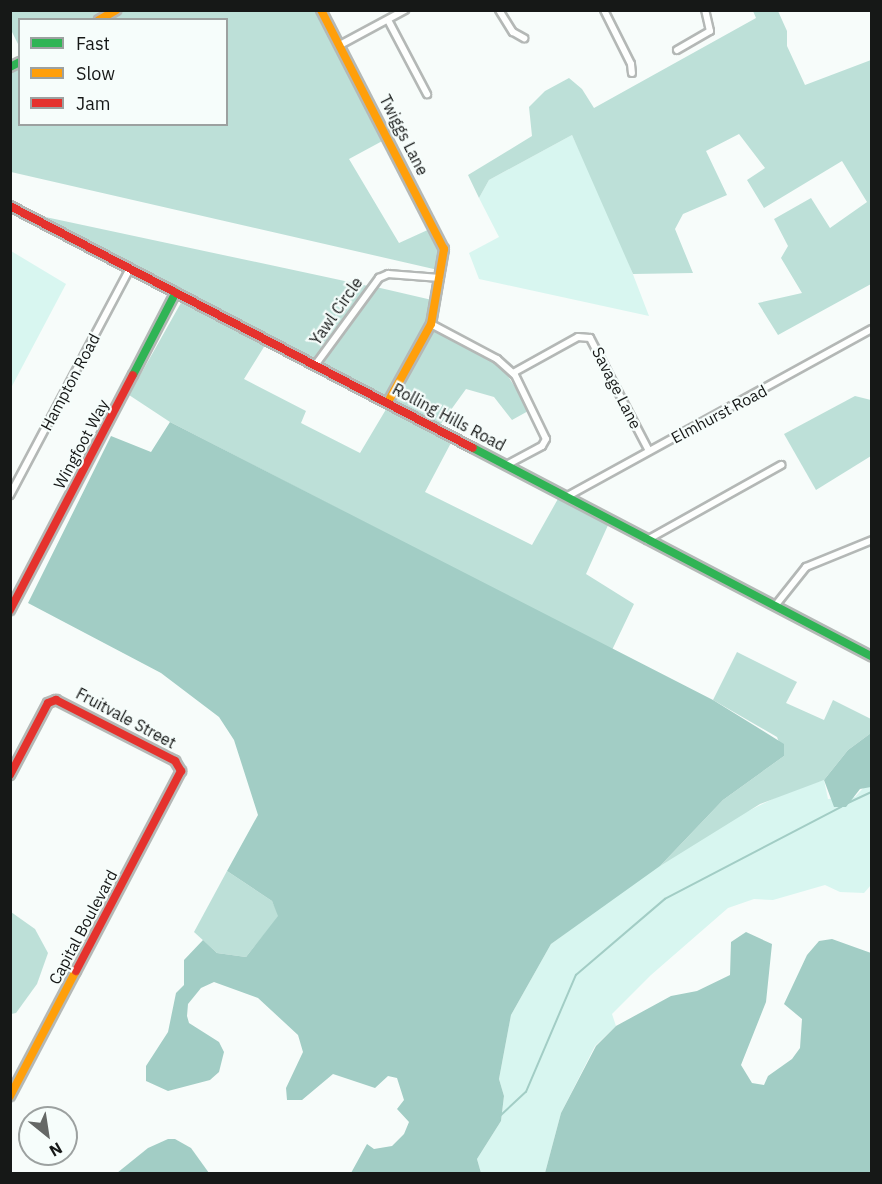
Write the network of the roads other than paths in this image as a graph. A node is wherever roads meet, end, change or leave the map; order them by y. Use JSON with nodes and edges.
{"nodes":[{"id":1,"x":321,"y":10,"type":"edge"},
{"id":2,"x":405,"y":10,"type":"edge"},
{"id":3,"x":499,"y":10,"type":"edge"},
{"id":4,"x":604,"y":10,"type":"edge"},
{"id":5,"x":705,"y":10,"type":"edge"},
{"id":6,"x":388,"y":20,"type":"junction"},
{"id":7,"x":524,"y":38,"type":"dead end"},
{"id":8,"x":340,"y":45,"type":"junction"},
{"id":9,"x":677,"y":50,"type":"dead end"},
{"id":10,"x":632,"y":74,"type":"dead end"},
{"id":11,"x":427,"y":94,"type":"dead end"},
{"id":12,"x":10,"y":206,"type":"edge"},
{"id":13,"x":130,"y":268,"type":"junction"},
{"id":14,"x":440,"y":278,"type":"junction"},
{"id":15,"x":176,"y":292,"type":"junction"},
{"id":16,"x":431,"y":324,"type":"junction"},
{"id":17,"x":872,"y":329,"type":"edge"},
{"id":18,"x":316,"y":364,"type":"junction"},
{"id":19,"x":513,"y":373,"type":"junction"},
{"id":20,"x":388,"y":402,"type":"junction"},
{"id":21,"x":649,"y":451,"type":"junction"},
{"id":22,"x":507,"y":465,"type":"junction"},
{"id":23,"x":781,"y":465,"type":"dead end"},
{"id":24,"x":10,"y":495,"type":"edge"},
{"id":25,"x":566,"y":497,"type":"junction"},
{"id":26,"x":647,"y":540,"type":"junction"},
{"id":27,"x":872,"y":540,"type":"edge"},
{"id":28,"x":775,"y":606,"type":"junction"},
{"id":29,"x":10,"y":610,"type":"edge"},
{"id":30,"x":872,"y":657,"type":"edge"},
{"id":31,"x":181,"y":771,"type":"joint"},
{"id":32,"x":10,"y":775,"type":"edge"},
{"id":33,"x":10,"y":1096,"type":"edge"}],
"edges":[{"from":1,"to":8,"type":"street","name":"Twiggs Lane"},
{"from":2,"to":6,"type":"street"},
{"from":3,"to":7,"type":"street"},
{"from":4,"to":10,"type":"street"},
{"from":5,"to":9,"type":"street"},
{"from":6,"to":8,"type":"street"},
{"from":6,"to":11,"type":"street"},
{"from":8,"to":14,"type":"street","name":"Twiggs Lane"},
{"from":12,"to":13,"type":"street","name":"Rolling Hills Road"},
{"from":13,"to":15,"type":"street","name":"Rolling Hills Road"},
{"from":13,"to":24,"type":"street","name":"Hampton Road"},
{"from":14,"to":16,"type":"street"},
{"from":14,"to":18,"type":"street","name":"Yawl Circle"},
{"from":15,"to":18,"type":"street","name":"Rolling Hills Road"},
{"from":15,"to":29,"type":"street","name":"Wingfoot Way"},
{"from":16,"to":19,"type":"street"},
{"from":16,"to":20,"type":"street"},
{"from":17,"to":21,"type":"street","name":"Elmhurst Road"},
{"from":18,"to":20,"type":"street","name":"Rolling Hills Road"},
{"from":19,"to":21,"type":"street","name":"Savage Lane"},
{"from":19,"to":22,"type":"street"},
{"from":20,"to":22,"type":"street","name":"Rolling Hills Road"},
{"from":21,"to":25,"type":"street","name":"Elmhurst Road"},
{"from":22,"to":25,"type":"street","name":"Rolling Hills Road"},
{"from":23,"to":26,"type":"street"},
{"from":25,"to":26,"type":"street","name":"Rolling Hills Road"},
{"from":26,"to":28,"type":"street","name":"Rolling Hills Road"},
{"from":27,"to":28,"type":"street"},
{"from":28,"to":30,"type":"street","name":"Rolling Hills Road"},
{"from":31,"to":32,"type":"street","name":"Fruitvale Street"},
{"from":31,"to":33,"type":"street","name":"Capital Boulevard"}]}
